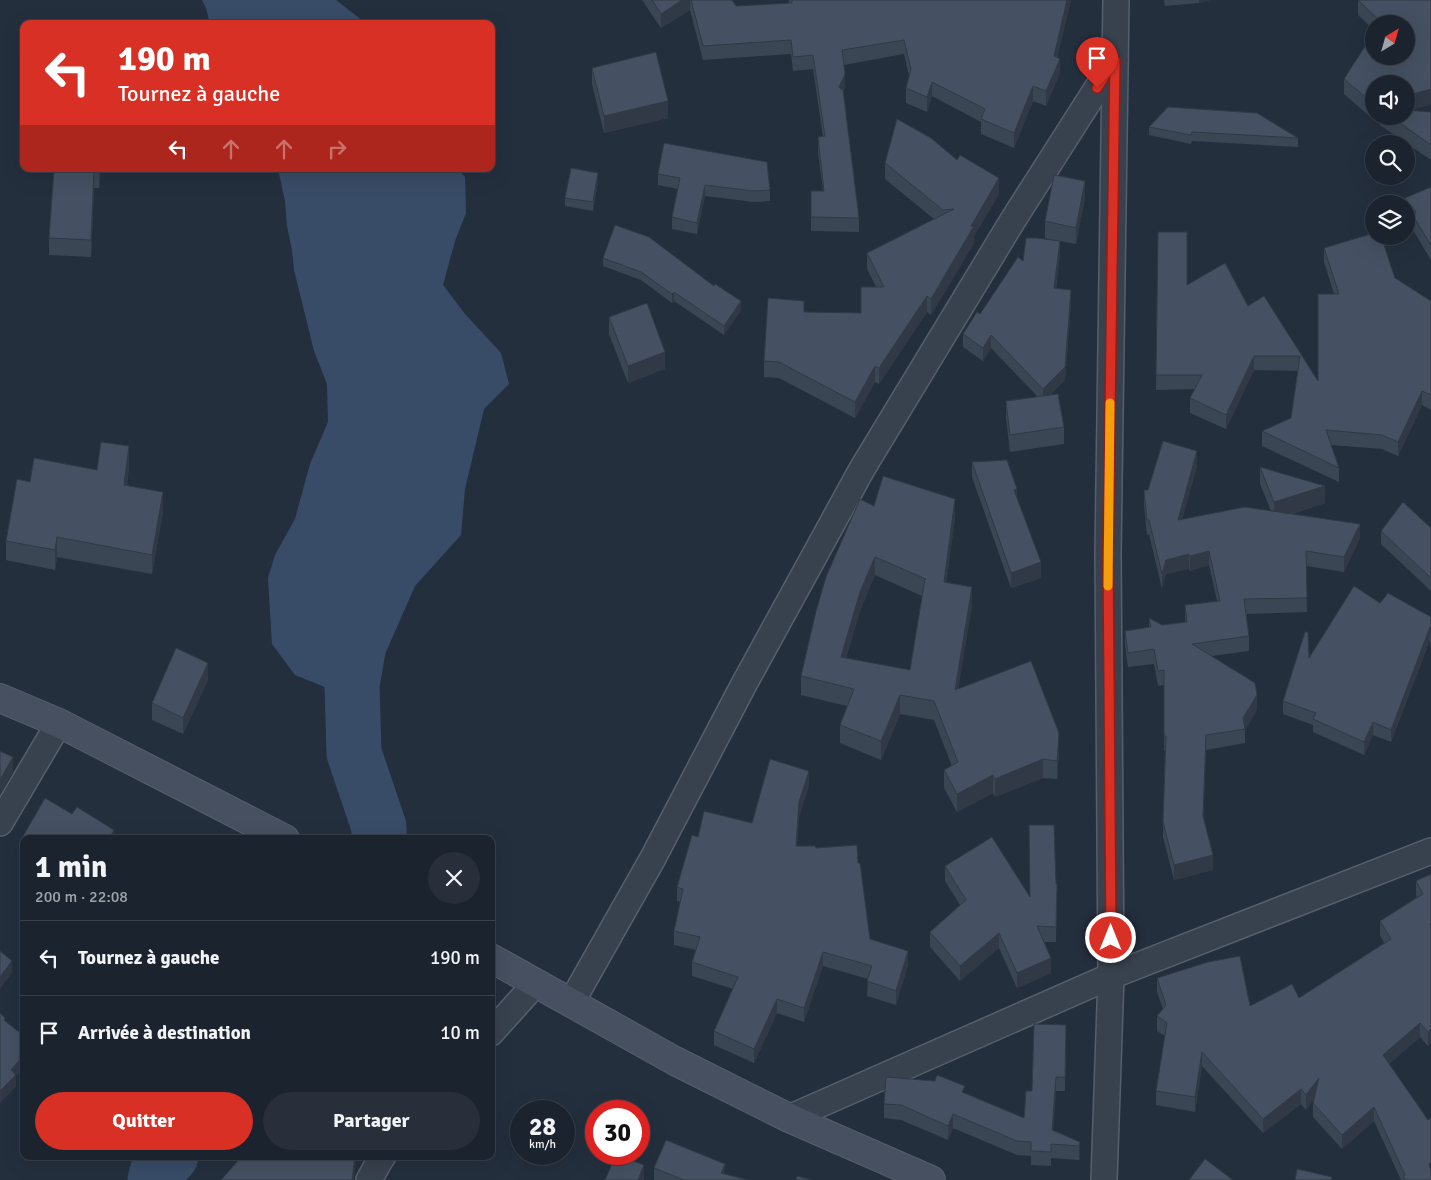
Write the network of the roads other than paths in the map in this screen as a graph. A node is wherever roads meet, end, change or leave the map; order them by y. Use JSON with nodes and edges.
{"nodes":[{"id":1,"x":1116,"y":0,"type":"edge"},
{"id":2,"x":1115,"y":60,"type":"junction"},
{"id":3,"x":0,"y":698,"type":"edge"},
{"id":4,"x":59,"y":723,"type":"junction"},
{"id":5,"x":0,"y":823,"type":"edge"},
{"id":6,"x":278,"y":835,"type":"edge"},
{"id":7,"x":1431,"y":851,"type":"edge"},
{"id":8,"x":495,"y":960,"type":"edge"},
{"id":9,"x":1111,"y":976,"type":"junction"},
{"id":10,"x":536,"y":982,"type":"junction"},
{"id":11,"x":571,"y":1002,"type":"junction"},
{"id":12,"x":495,"y":1028,"type":"edge"},
{"id":13,"x":788,"y":1118,"type":"junction"},
{"id":14,"x":380,"y":1160,"type":"edge"},
{"id":15,"x":369,"y":1180,"type":"edge"},
{"id":16,"x":931,"y":1180,"type":"edge"},
{"id":17,"x":1104,"y":1180,"type":"edge"}],
"edges":[{"from":1,"to":2,"type":"street"},
{"from":2,"to":9,"type":"street"},
{"from":2,"to":11,"type":"street"},
{"from":3,"to":4,"type":"street"},
{"from":4,"to":5,"type":"street"},
{"from":4,"to":6,"type":"street"},
{"from":7,"to":9,"type":"street"},
{"from":8,"to":10,"type":"street"},
{"from":9,"to":13,"type":"street"},
{"from":9,"to":17,"type":"street"},
{"from":10,"to":11,"type":"street"},
{"from":10,"to":12,"type":"street"},
{"from":11,"to":13,"type":"street"},
{"from":13,"to":16,"type":"street"},
{"from":14,"to":15,"type":"street"}]}
